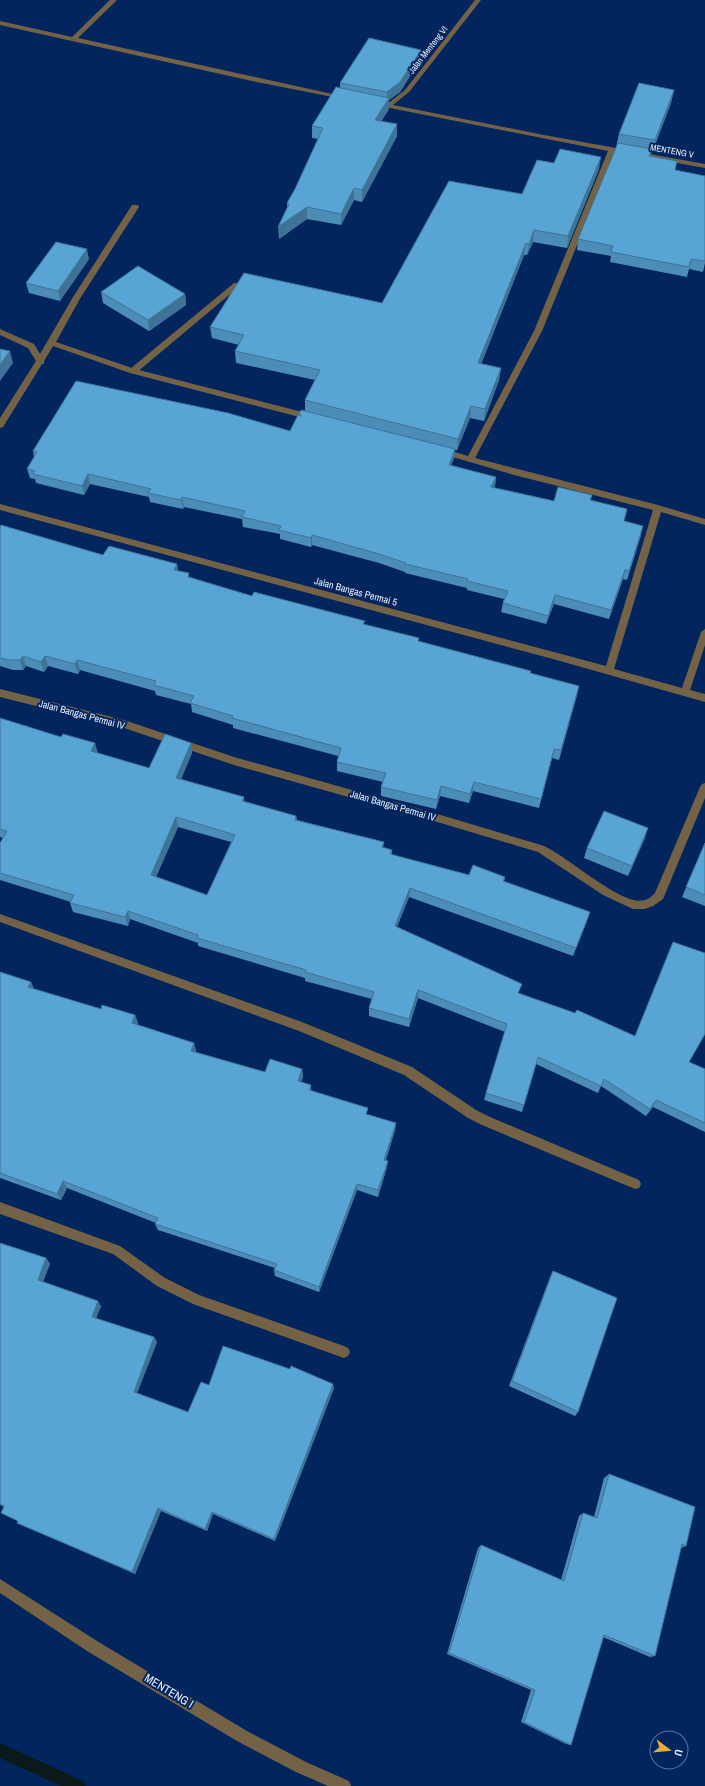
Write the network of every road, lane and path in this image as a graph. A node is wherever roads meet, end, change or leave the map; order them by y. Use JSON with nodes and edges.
{"nodes":[{"id":1,"x":114,"y":0,"type":"edge"},
{"id":2,"x":478,"y":0,"type":"edge"},
{"id":3,"x":0,"y":22,"type":"edge"},
{"id":4,"x":74,"y":39,"type":"junction"},
{"id":5,"x":350,"y":99,"type":"edge"},
{"id":6,"x":373,"y":103,"type":"edge"},
{"id":7,"x":388,"y":106,"type":"junction"},
{"id":8,"x":612,"y":150,"type":"junction"},
{"id":9,"x":705,"y":166,"type":"edge"},
{"id":10,"x":136,"y":207,"type":"dead end"},
{"id":11,"x":237,"y":285,"type":"edge"},
{"id":12,"x":0,"y":332,"type":"edge"},
{"id":13,"x":51,"y":343,"type":"junction"},
{"id":14,"x":41,"y":362,"type":"junction"},
{"id":15,"x":133,"y":371,"type":"junction"},
{"id":16,"x":318,"y":418,"type":"edge"},
{"id":17,"x":0,"y":425,"type":"edge"},
{"id":18,"x":433,"y":448,"type":"edge"},
{"id":19,"x":471,"y":458,"type":"junction"},
{"id":20,"x":0,"y":507,"type":"edge"},
{"id":21,"x":658,"y":508,"type":"junction"},
{"id":22,"x":705,"y":522,"type":"edge"},
{"id":23,"x":705,"y":632,"type":"edge"},
{"id":24,"x":609,"y":671,"type":"junction"},
{"id":25,"x":685,"y":692,"type":"junction"},
{"id":26,"x":0,"y":693,"type":"edge"},
{"id":27,"x":705,"y":698,"type":"edge"},
{"id":28,"x":705,"y":787,"type":"edge"},
{"id":29,"x":0,"y":918,"type":"edge"},
{"id":30,"x":635,"y":1184,"type":"dead end"},
{"id":31,"x":0,"y":1208,"type":"edge"},
{"id":32,"x":344,"y":1352,"type":"dead end"},
{"id":33,"x":0,"y":1584,"type":"edge"},
{"id":34,"x":344,"y":1786,"type":"edge"}],
"edges":[{"from":1,"to":4,"type":"street"},
{"from":2,"to":7,"type":"street","name":"Jalan Menteng VI"},
{"from":3,"to":4,"type":"street"},
{"from":4,"to":5,"type":"street"},
{"from":6,"to":7,"type":"street","name":"MENTENG V"},
{"from":7,"to":8,"type":"street","name":"MENTENG V"},
{"from":8,"to":9,"type":"street","name":"MENTENG V"},
{"from":8,"to":19,"type":"street"},
{"from":10,"to":13,"type":"street"},
{"from":11,"to":15,"type":"street"},
{"from":12,"to":14,"type":"street"},
{"from":13,"to":14,"type":"street"},
{"from":13,"to":15,"type":"street"},
{"from":14,"to":17,"type":"street"},
{"from":15,"to":16,"type":"street"},
{"from":18,"to":19,"type":"street"},
{"from":19,"to":21,"type":"street"},
{"from":20,"to":24,"type":"street","name":"Jalan Bangas Permai 5"},
{"from":21,"to":22,"type":"street"},
{"from":21,"to":24,"type":"street"},
{"from":23,"to":25,"type":"street"},
{"from":24,"to":25,"type":"street","name":"Jalan Bangas Permai 5"},
{"from":25,"to":27,"type":"street","name":"Jalan Bangas Permai 5"},
{"from":26,"to":28,"type":"street","name":"Jalan Bangas Permai IV"},
{"from":29,"to":30,"type":"street"},
{"from":31,"to":32,"type":"street"},
{"from":33,"to":34,"type":"street","name":"MENTENG I"}]}
